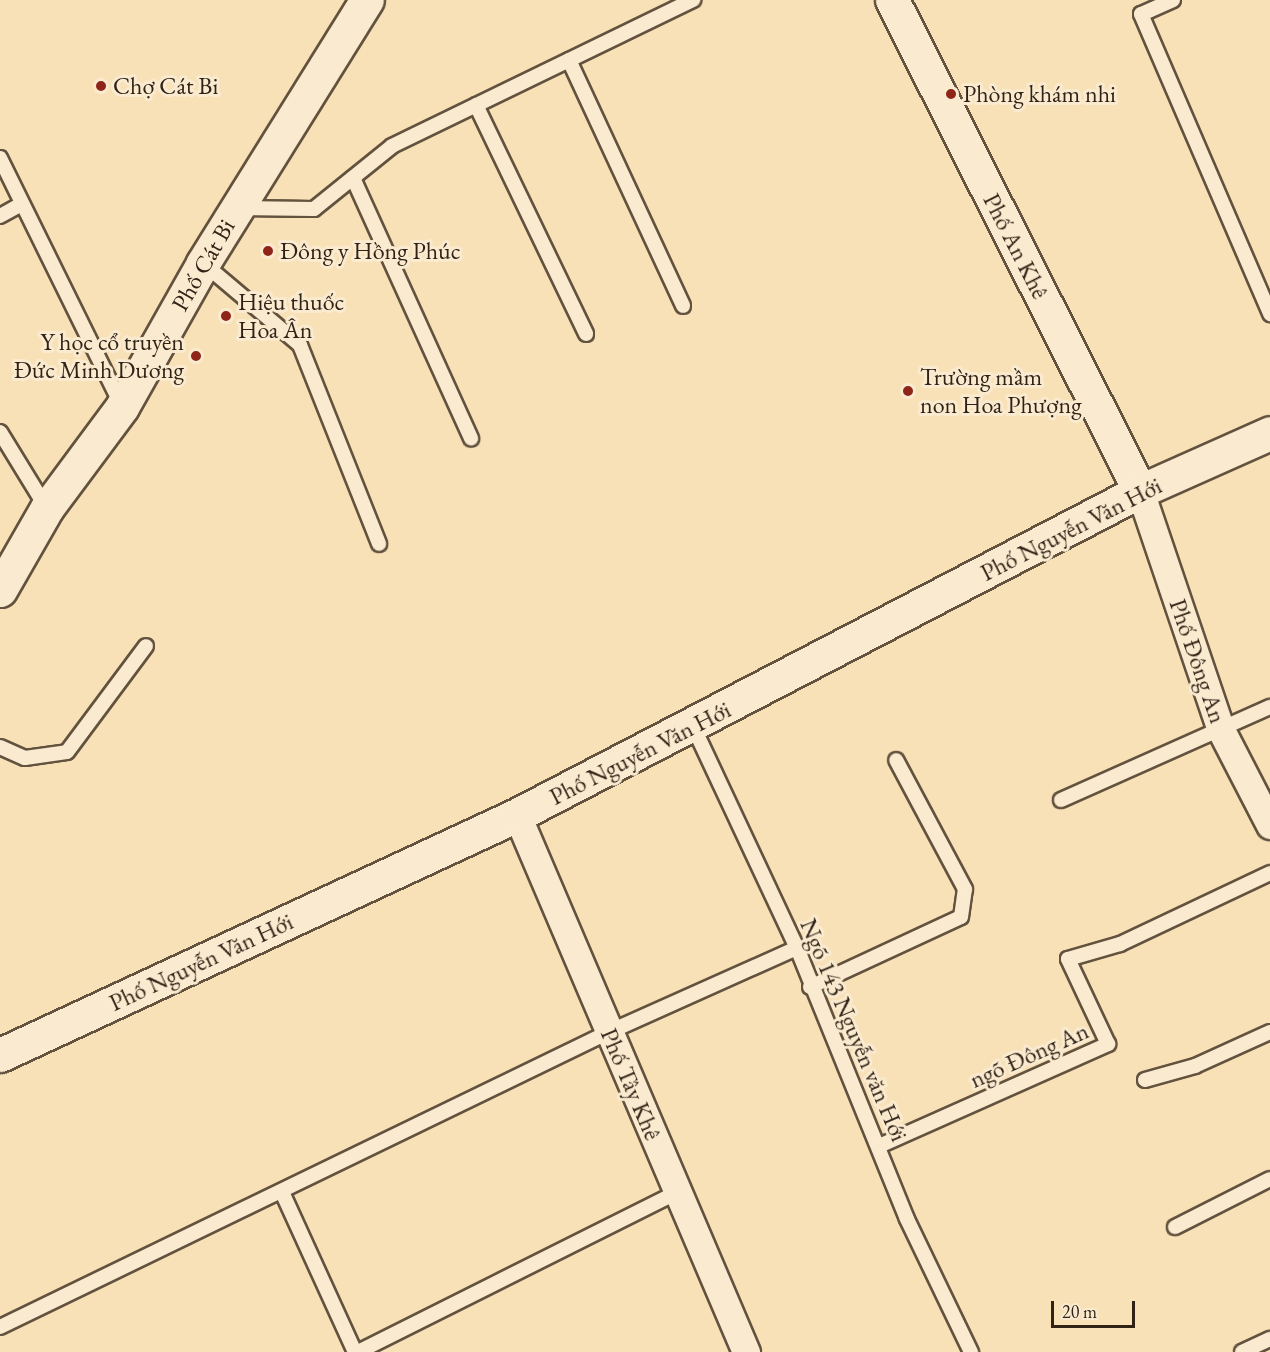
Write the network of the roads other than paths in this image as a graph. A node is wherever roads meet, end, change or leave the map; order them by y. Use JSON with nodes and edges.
{"nodes":[{"id":1,"x":368,"y":0,"type":"edge"},
{"id":2,"x":693,"y":0,"type":"edge"},
{"id":3,"x":892,"y":0,"type":"edge"},
{"id":4,"x":1173,"y":0,"type":"edge"},
{"id":5,"x":569,"y":60,"type":"junction"},
{"id":6,"x":476,"y":105,"type":"junction"},
{"id":7,"x":0,"y":158,"type":"edge"},
{"id":8,"x":353,"y":178,"type":"junction"},
{"id":9,"x":22,"y":204,"type":"junction"},
{"id":10,"x":237,"y":207,"type":"junction"},
{"id":11,"x":0,"y":216,"type":"edge"},
{"id":12,"x":203,"y":263,"type":"junction"},
{"id":13,"x":683,"y":306,"type":"dead end"},
{"id":14,"x":1270,"y":314,"type":"edge"},
{"id":15,"x":586,"y":334,"type":"dead end"},
{"id":16,"x":122,"y":407,"type":"junction"},
{"id":17,"x":0,"y":432,"type":"edge"},
{"id":18,"x":1270,"y":433,"type":"edge"},
{"id":19,"x":471,"y":438,"type":"dead end"},
{"id":20,"x":1140,"y":491,"type":"junction"},
{"id":21,"x":47,"y":508,"type":"junction"},
{"id":22,"x":379,"y":544,"type":"dead end"},
{"id":23,"x":0,"y":590,"type":"edge"},
{"id":24,"x":146,"y":646,"type":"dead end"},
{"id":25,"x":1270,"y":707,"type":"edge"},
{"id":26,"x":693,"y":726,"type":"junction"},
{"id":27,"x":1221,"y":730,"type":"junction"},
{"id":28,"x":0,"y":747,"type":"edge"},
{"id":29,"x":896,"y":760,"type":"dead end"},
{"id":30,"x":1060,"y":800,"type":"dead end"},
{"id":31,"x":517,"y":815,"type":"junction"},
{"id":32,"x":1270,"y":825,"type":"edge"},
{"id":33,"x":1270,"y":873,"type":"edge"},
{"id":34,"x":797,"y":948,"type":"junction"},
{"id":35,"x":810,"y":987,"type":"junction"},
{"id":36,"x":609,"y":1032,"type":"junction"},
{"id":37,"x":1270,"y":1032,"type":"edge"},
{"id":38,"x":0,"y":1055,"type":"edge"},
{"id":39,"x":1145,"y":1080,"type":"dead end"},
{"id":40,"x":879,"y":1146,"type":"junction"},
{"id":41,"x":1270,"y":1179,"type":"edge"},
{"id":42,"x":282,"y":1192,"type":"junction"},
{"id":43,"x":678,"y":1192,"type":"junction"},
{"id":44,"x":1175,"y":1227,"type":"dead end"},
{"id":45,"x":0,"y":1327,"type":"edge"},
{"id":46,"x":1270,"y":1339,"type":"edge"},
{"id":47,"x":357,"y":1352,"type":"edge"},
{"id":48,"x":746,"y":1352,"type":"edge"},
{"id":49,"x":971,"y":1352,"type":"edge"},
{"id":50,"x":1242,"y":1352,"type":"edge"}],
"edges":[{"from":1,"to":10,"type":"street","name":"Phố Cát Bi"},
{"from":2,"to":5,"type":"lane"},
{"from":3,"to":20,"type":"street","name":"Phố An Khê"},
{"from":4,"to":14,"type":"lane"},
{"from":5,"to":6,"type":"lane"},
{"from":5,"to":13,"type":"lane"},
{"from":6,"to":8,"type":"lane"},
{"from":6,"to":15,"type":"lane"},
{"from":7,"to":9,"type":"lane"},
{"from":8,"to":10,"type":"lane"},
{"from":8,"to":19,"type":"lane"},
{"from":9,"to":11,"type":"lane"},
{"from":9,"to":16,"type":"lane"},
{"from":10,"to":12,"type":"street","name":"Phố Cát Bi"},
{"from":12,"to":16,"type":"street","name":"Phố Cát Bi"},
{"from":12,"to":22,"type":"lane"},
{"from":16,"to":21,"type":"street","name":"Phố Cát Bi"},
{"from":17,"to":21,"type":"lane"},
{"from":18,"to":20,"type":"street","name":"Phố Nguyễn Văn Hới"},
{"from":20,"to":26,"type":"street","name":"Phố Nguyễn Văn Hới"},
{"from":20,"to":27,"type":"street","name":"Phố Đông An"},
{"from":21,"to":23,"type":"street","name":"Phố Cát Bi"},
{"from":24,"to":28,"type":"lane"},
{"from":25,"to":27,"type":"lane"},
{"from":26,"to":31,"type":"street","name":"Phố Nguyễn Văn Hới"},
{"from":26,"to":34,"type":"lane","name":"Ngõ 143 Nguyễn văn Hới"},
{"from":27,"to":30,"type":"lane"},
{"from":27,"to":32,"type":"street","name":"Phố Đông An"},
{"from":29,"to":35,"type":"lane"},
{"from":31,"to":36,"type":"street","name":"Phố Tây Khê"},
{"from":31,"to":38,"type":"street","name":"Phố Nguyễn Văn Hới"},
{"from":33,"to":40,"type":"lane","name":"ngõ Đông An"},
{"from":34,"to":35,"type":"lane","name":"Ngõ 143 Nguyễn văn Hới"},
{"from":34,"to":36,"type":"lane"},
{"from":35,"to":40,"type":"lane","name":"Ngõ 143 Nguyễn văn Hới"},
{"from":36,"to":42,"type":"lane"},
{"from":36,"to":43,"type":"street","name":"Phố Tây Khê"},
{"from":37,"to":39,"type":"lane"},
{"from":40,"to":49,"type":"lane","name":"Ngõ 143 Nguyễn văn Hới"},
{"from":41,"to":44,"type":"lane"},
{"from":42,"to":45,"type":"lane"},
{"from":42,"to":47,"type":"lane"},
{"from":43,"to":47,"type":"lane"},
{"from":43,"to":48,"type":"street","name":"Phố Tây Khê"},
{"from":46,"to":50,"type":"lane"}]}
